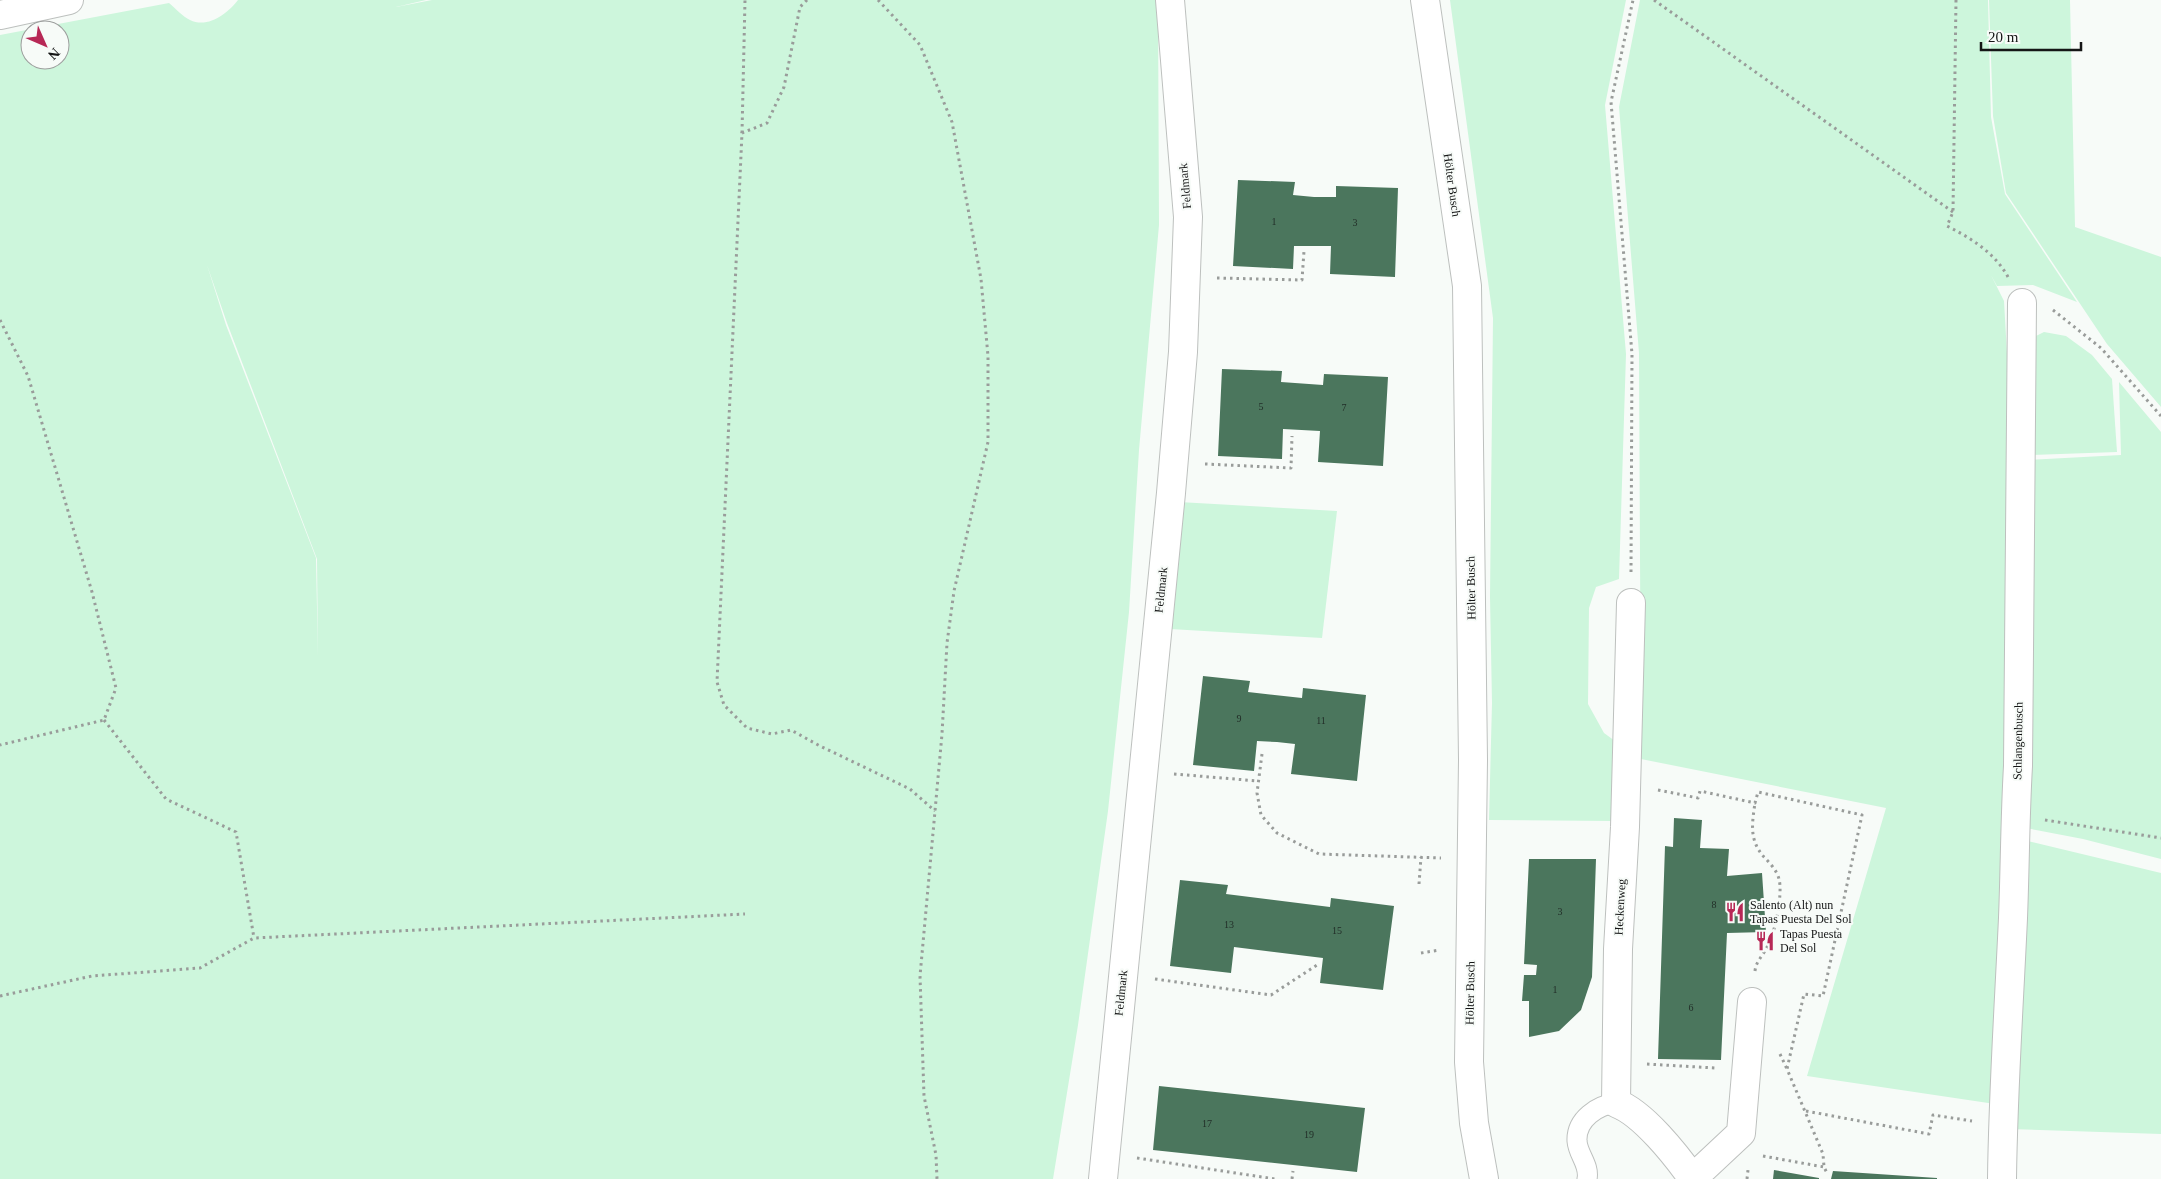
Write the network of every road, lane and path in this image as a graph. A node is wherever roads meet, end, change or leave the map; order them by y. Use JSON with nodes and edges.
{"nodes":[{"id":1,"x":69,"y":0,"type":"edge"},
{"id":2,"x":745,"y":0,"type":"edge"},
{"id":3,"x":807,"y":0,"type":"edge"},
{"id":4,"x":878,"y":0,"type":"edge"},
{"id":5,"x":1170,"y":0,"type":"edge"},
{"id":6,"x":1424,"y":0,"type":"edge"},
{"id":7,"x":1633,"y":0,"type":"edge"},
{"id":8,"x":1654,"y":0,"type":"edge"},
{"id":9,"x":1956,"y":0,"type":"edge"},
{"id":10,"x":0,"y":15,"type":"edge"},
{"id":11,"x":742,"y":133,"type":"junction"},
{"id":12,"x":1954,"y":212,"type":"junction"},
{"id":13,"x":1304,"y":251,"type":"dead end"},
{"id":14,"x":1186,"y":278,"type":"junction"},
{"id":15,"x":2022,"y":303,"type":"junction"},
{"id":16,"x":0,"y":320,"type":"edge"},
{"id":17,"x":2161,"y":416,"type":"edge"},
{"id":18,"x":1292,"y":436,"type":"dead end"},
{"id":19,"x":1173,"y":462,"type":"junction"},
{"id":20,"x":1631,"y":603,"type":"joint"},
{"id":21,"x":104,"y":720,"type":"junction"},
{"id":22,"x":0,"y":745,"type":"edge"},
{"id":23,"x":1262,"y":754,"type":"dead end"},
{"id":24,"x":1143,"y":772,"type":"junction"},
{"id":25,"x":1258,"y":781,"type":"junction"},
{"id":26,"x":1626,"y":784,"type":"junction"},
{"id":27,"x":1755,"y":802,"type":"junction"},
{"id":28,"x":935,"y":811,"type":"junction"},
{"id":29,"x":2015,"y":816,"type":"junction"},
{"id":30,"x":2161,"y":838,"type":"edge"},
{"id":31,"x":1419,"y":884,"type":"dead end"},
{"id":32,"x":745,"y":914,"type":"dead end"},
{"id":33,"x":254,"y":938,"type":"junction"},
{"id":34,"x":1317,"y":965,"type":"dead end"},
{"id":35,"x":1123,"y":975,"type":"junction"},
{"id":36,"x":0,"y":996,"type":"edge"},
{"id":37,"x":1752,"y":1002,"type":"joint"},
{"id":38,"x":1657,"y":1064,"type":"dead end"},
{"id":39,"x":1698,"y":1067,"type":"dead end"},
{"id":40,"x":1616,"y":1103,"type":"junction"},
{"id":41,"x":1806,"y":1111,"type":"junction"},
{"id":42,"x":2002,"y":1126,"type":"junction"},
{"id":43,"x":1761,"y":1156,"type":"dead end"},
{"id":44,"x":1104,"y":1166,"type":"edge"},
{"id":45,"x":1824,"y":1167,"type":"junction"},
{"id":46,"x":1293,"y":1172,"type":"dead end"},
{"id":47,"x":1827,"y":1173,"type":"dead end"},
{"id":48,"x":1592,"y":1177,"type":"edge"},
{"id":49,"x":937,"y":1179,"type":"edge"},
{"id":50,"x":1275,"y":1179,"type":"edge"},
{"id":51,"x":1292,"y":1179,"type":"edge"},
{"id":52,"x":1484,"y":1179,"type":"edge"},
{"id":53,"x":1693,"y":1179,"type":"edge"},
{"id":54,"x":2002,"y":1179,"type":"edge"}],
"edges":[{"from":1,"to":10,"type":"street"},
{"from":2,"to":11,"type":"path"},
{"from":3,"to":11,"type":"path"},
{"from":4,"to":28,"type":"path"},
{"from":5,"to":14,"type":"street","name":"Feldmark"},
{"from":6,"to":52,"type":"street","name":"Hölter Busch"},
{"from":7,"to":20,"type":"path"},
{"from":8,"to":12,"type":"path"},
{"from":9,"to":12,"type":"path"},
{"from":11,"to":28,"type":"path"},
{"from":12,"to":15,"type":"path"},
{"from":13,"to":14,"type":"path"},
{"from":14,"to":19,"type":"street","name":"Feldmark"},
{"from":15,"to":17,"type":"path"},
{"from":15,"to":29,"type":"street","name":"Schlangenbusch"},
{"from":16,"to":21,"type":"path"},
{"from":18,"to":19,"type":"path"},
{"from":19,"to":24,"type":"street","name":"Feldmark"},
{"from":20,"to":26,"type":"street","name":"Heckenweg"},
{"from":21,"to":22,"type":"path"},
{"from":21,"to":33,"type":"path"},
{"from":23,"to":25,"type":"path"},
{"from":24,"to":25,"type":"path"},
{"from":24,"to":35,"type":"street","name":"Feldmark"},
{"from":25,"to":31,"type":"path"},
{"from":26,"to":27,"type":"path"},
{"from":26,"to":40,"type":"street","name":"Heckenweg"},
{"from":27,"to":37,"type":"path"},
{"from":27,"to":41,"type":"path"},
{"from":28,"to":49,"type":"path"},
{"from":29,"to":30,"type":"path"},
{"from":29,"to":42,"type":"street","name":"Schlangenbusch"},
{"from":32,"to":33,"type":"path"},
{"from":33,"to":36,"type":"path"},
{"from":34,"to":35,"type":"path"},
{"from":35,"to":44,"type":"street","name":"Feldmark"},
{"from":37,"to":53,"type":"street"},
{"from":38,"to":39,"type":"path"},
{"from":40,"to":48,"type":"lane"},
{"from":40,"to":53,"type":"street"},
{"from":41,"to":42,"type":"path"},
{"from":41,"to":45,"type":"path"},
{"from":42,"to":54,"type":"street","name":"Schlangenbusch"},
{"from":43,"to":45,"type":"path"},
{"from":44,"to":50,"type":"path"},
{"from":45,"to":47,"type":"path"},
{"from":46,"to":51,"type":"path"}]}
